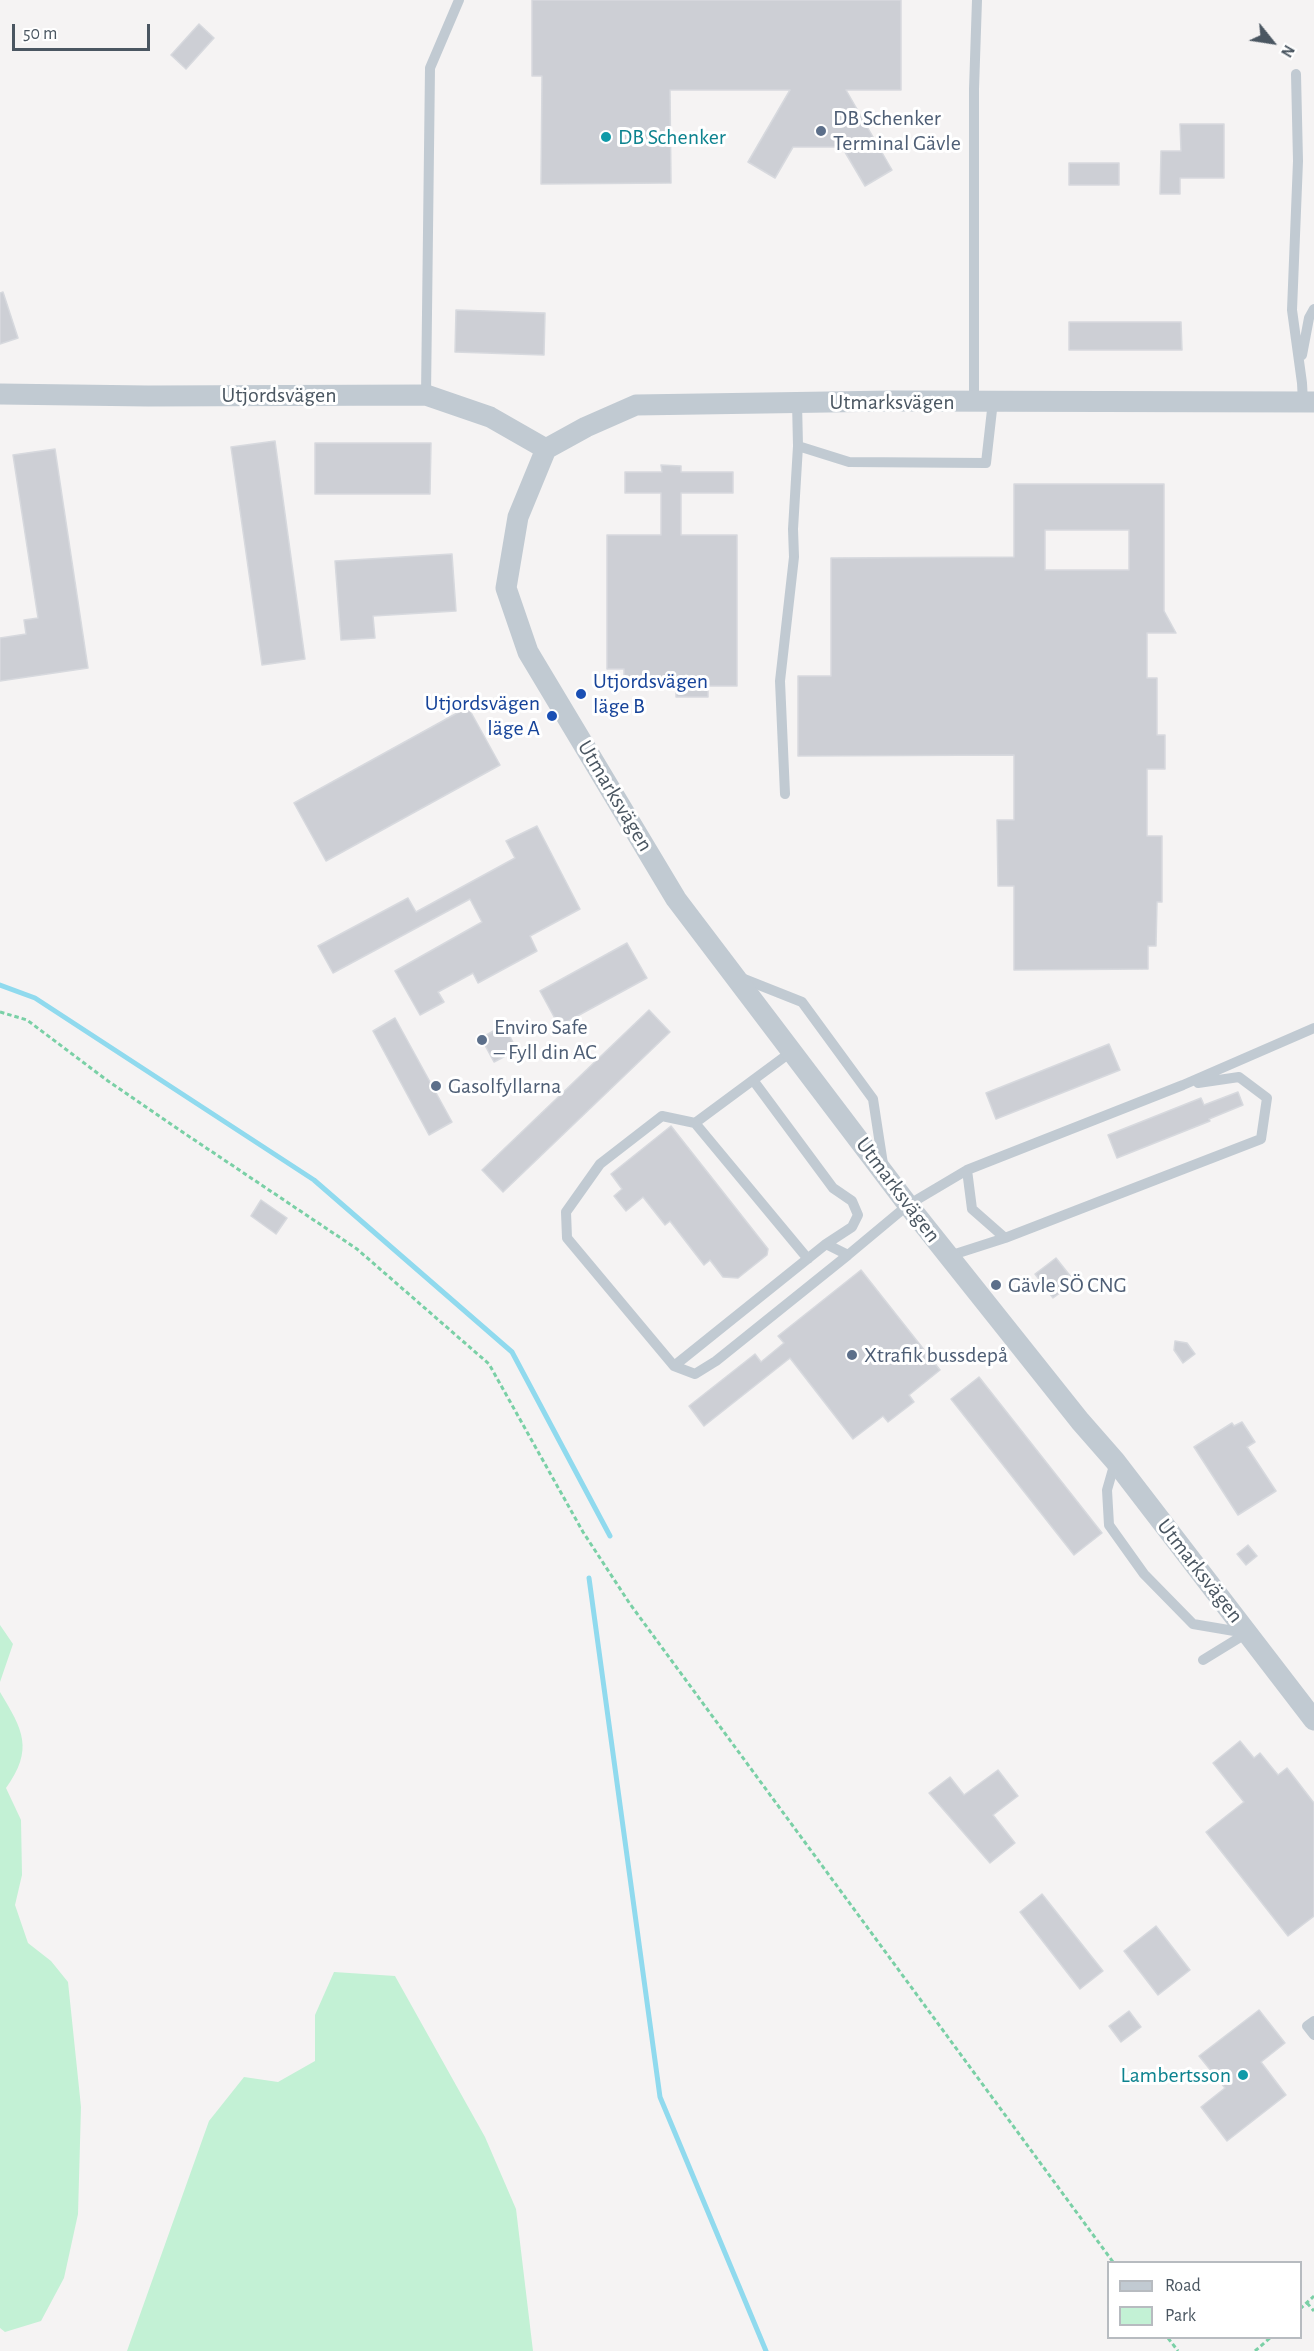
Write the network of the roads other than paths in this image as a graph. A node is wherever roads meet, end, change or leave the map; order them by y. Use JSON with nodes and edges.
{"nodes":[{"id":1,"x":459,"y":0,"type":"edge"},
{"id":2,"x":977,"y":0,"type":"edge"},
{"id":3,"x":1296,"y":74,"type":"dead end"},
{"id":4,"x":1314,"y":309,"type":"edge"},
{"id":5,"x":1300,"y":364,"type":"junction"},
{"id":6,"x":0,"y":394,"type":"edge"},
{"id":7,"x":426,"y":395,"type":"junction"},
{"id":8,"x":984,"y":401,"type":"junction"},
{"id":9,"x":797,"y":402,"type":"junction"},
{"id":10,"x":1308,"y":402,"type":"edge"},
{"id":11,"x":798,"y":446,"type":"junction"},
{"id":12,"x":546,"y":449,"type":"junction"},
{"id":13,"x":785,"y":794,"type":"dead end"},
{"id":14,"x":733,"y":975,"type":"junction"},
{"id":15,"x":1314,"y":1028,"type":"edge"},
{"id":16,"x":791,"y":1052,"type":"junction"},
{"id":17,"x":753,"y":1080,"type":"junction"},
{"id":18,"x":1183,"y":1085,"type":"junction"},
{"id":19,"x":695,"y":1123,"type":"junction"},
{"id":20,"x":967,"y":1170,"type":"junction"},
{"id":21,"x":884,"y":1171,"type":"junction"},
{"id":22,"x":908,"y":1205,"type":"junction"},
{"id":23,"x":1005,"y":1238,"type":"junction"},
{"id":24,"x":826,"y":1244,"type":"junction"},
{"id":25,"x":848,"y":1256,"type":"junction"},
{"id":26,"x":949,"y":1256,"type":"junction"},
{"id":27,"x":808,"y":1259,"type":"junction"},
{"id":28,"x":674,"y":1366,"type":"junction"},
{"id":29,"x":1115,"y":1461,"type":"junction"},
{"id":30,"x":1247,"y":1633,"type":"junction"},
{"id":31,"x":1203,"y":1660,"type":"dead end"},
{"id":32,"x":1314,"y":1720,"type":"edge"},
{"id":33,"x":1314,"y":2020,"type":"edge"},
{"id":34,"x":1314,"y":2035,"type":"edge"}],
"edges":[{"from":1,"to":7,"type":"lane"},
{"from":2,"to":8,"type":"lane"},
{"from":3,"to":5,"type":"lane"},
{"from":4,"to":5,"type":"lane"},
{"from":5,"to":10,"type":"lane"},
{"from":6,"to":7,"type":"street","name":"Utjordsvägen"},
{"from":7,"to":12,"type":"street","name":"Utjordsvägen"},
{"from":8,"to":9,"type":"street","name":"Utmarksvägen"},
{"from":8,"to":10,"type":"street","name":"Utmarksvägen"},
{"from":8,"to":11,"type":"lane"},
{"from":9,"to":11,"type":"lane"},
{"from":9,"to":12,"type":"street","name":"Utmarksvägen"},
{"from":11,"to":13,"type":"lane"},
{"from":12,"to":14,"type":"street","name":"Utmarksvägen"},
{"from":14,"to":16,"type":"street","name":"Utmarksvägen"},
{"from":14,"to":21,"type":"lane"},
{"from":15,"to":18,"type":"lane"},
{"from":16,"to":17,"type":"lane"},
{"from":16,"to":21,"type":"street","name":"Utmarksvägen"},
{"from":17,"to":19,"type":"lane"},
{"from":17,"to":24,"type":"lane"},
{"from":18,"to":20,"type":"lane"},
{"from":18,"to":23,"type":"lane"},
{"from":19,"to":27,"type":"lane"},
{"from":19,"to":28,"type":"lane"},
{"from":20,"to":22,"type":"lane"},
{"from":20,"to":23,"type":"lane"},
{"from":21,"to":22,"type":"street","name":"Utmarksvägen"},
{"from":22,"to":25,"type":"lane"},
{"from":22,"to":26,"type":"street","name":"Utmarksvägen"},
{"from":23,"to":26,"type":"lane"},
{"from":24,"to":25,"type":"lane"},
{"from":24,"to":27,"type":"lane"},
{"from":25,"to":28,"type":"lane"},
{"from":26,"to":29,"type":"street","name":"Utmarksvägen"},
{"from":27,"to":28,"type":"lane"},
{"from":29,"to":30,"type":"street","name":"Utmarksvägen"},
{"from":29,"to":30,"type":"lane"},
{"from":30,"to":31,"type":"lane"},
{"from":30,"to":32,"type":"street","name":"Utmarksvägen"},
{"from":33,"to":34,"type":"lane"}]}
